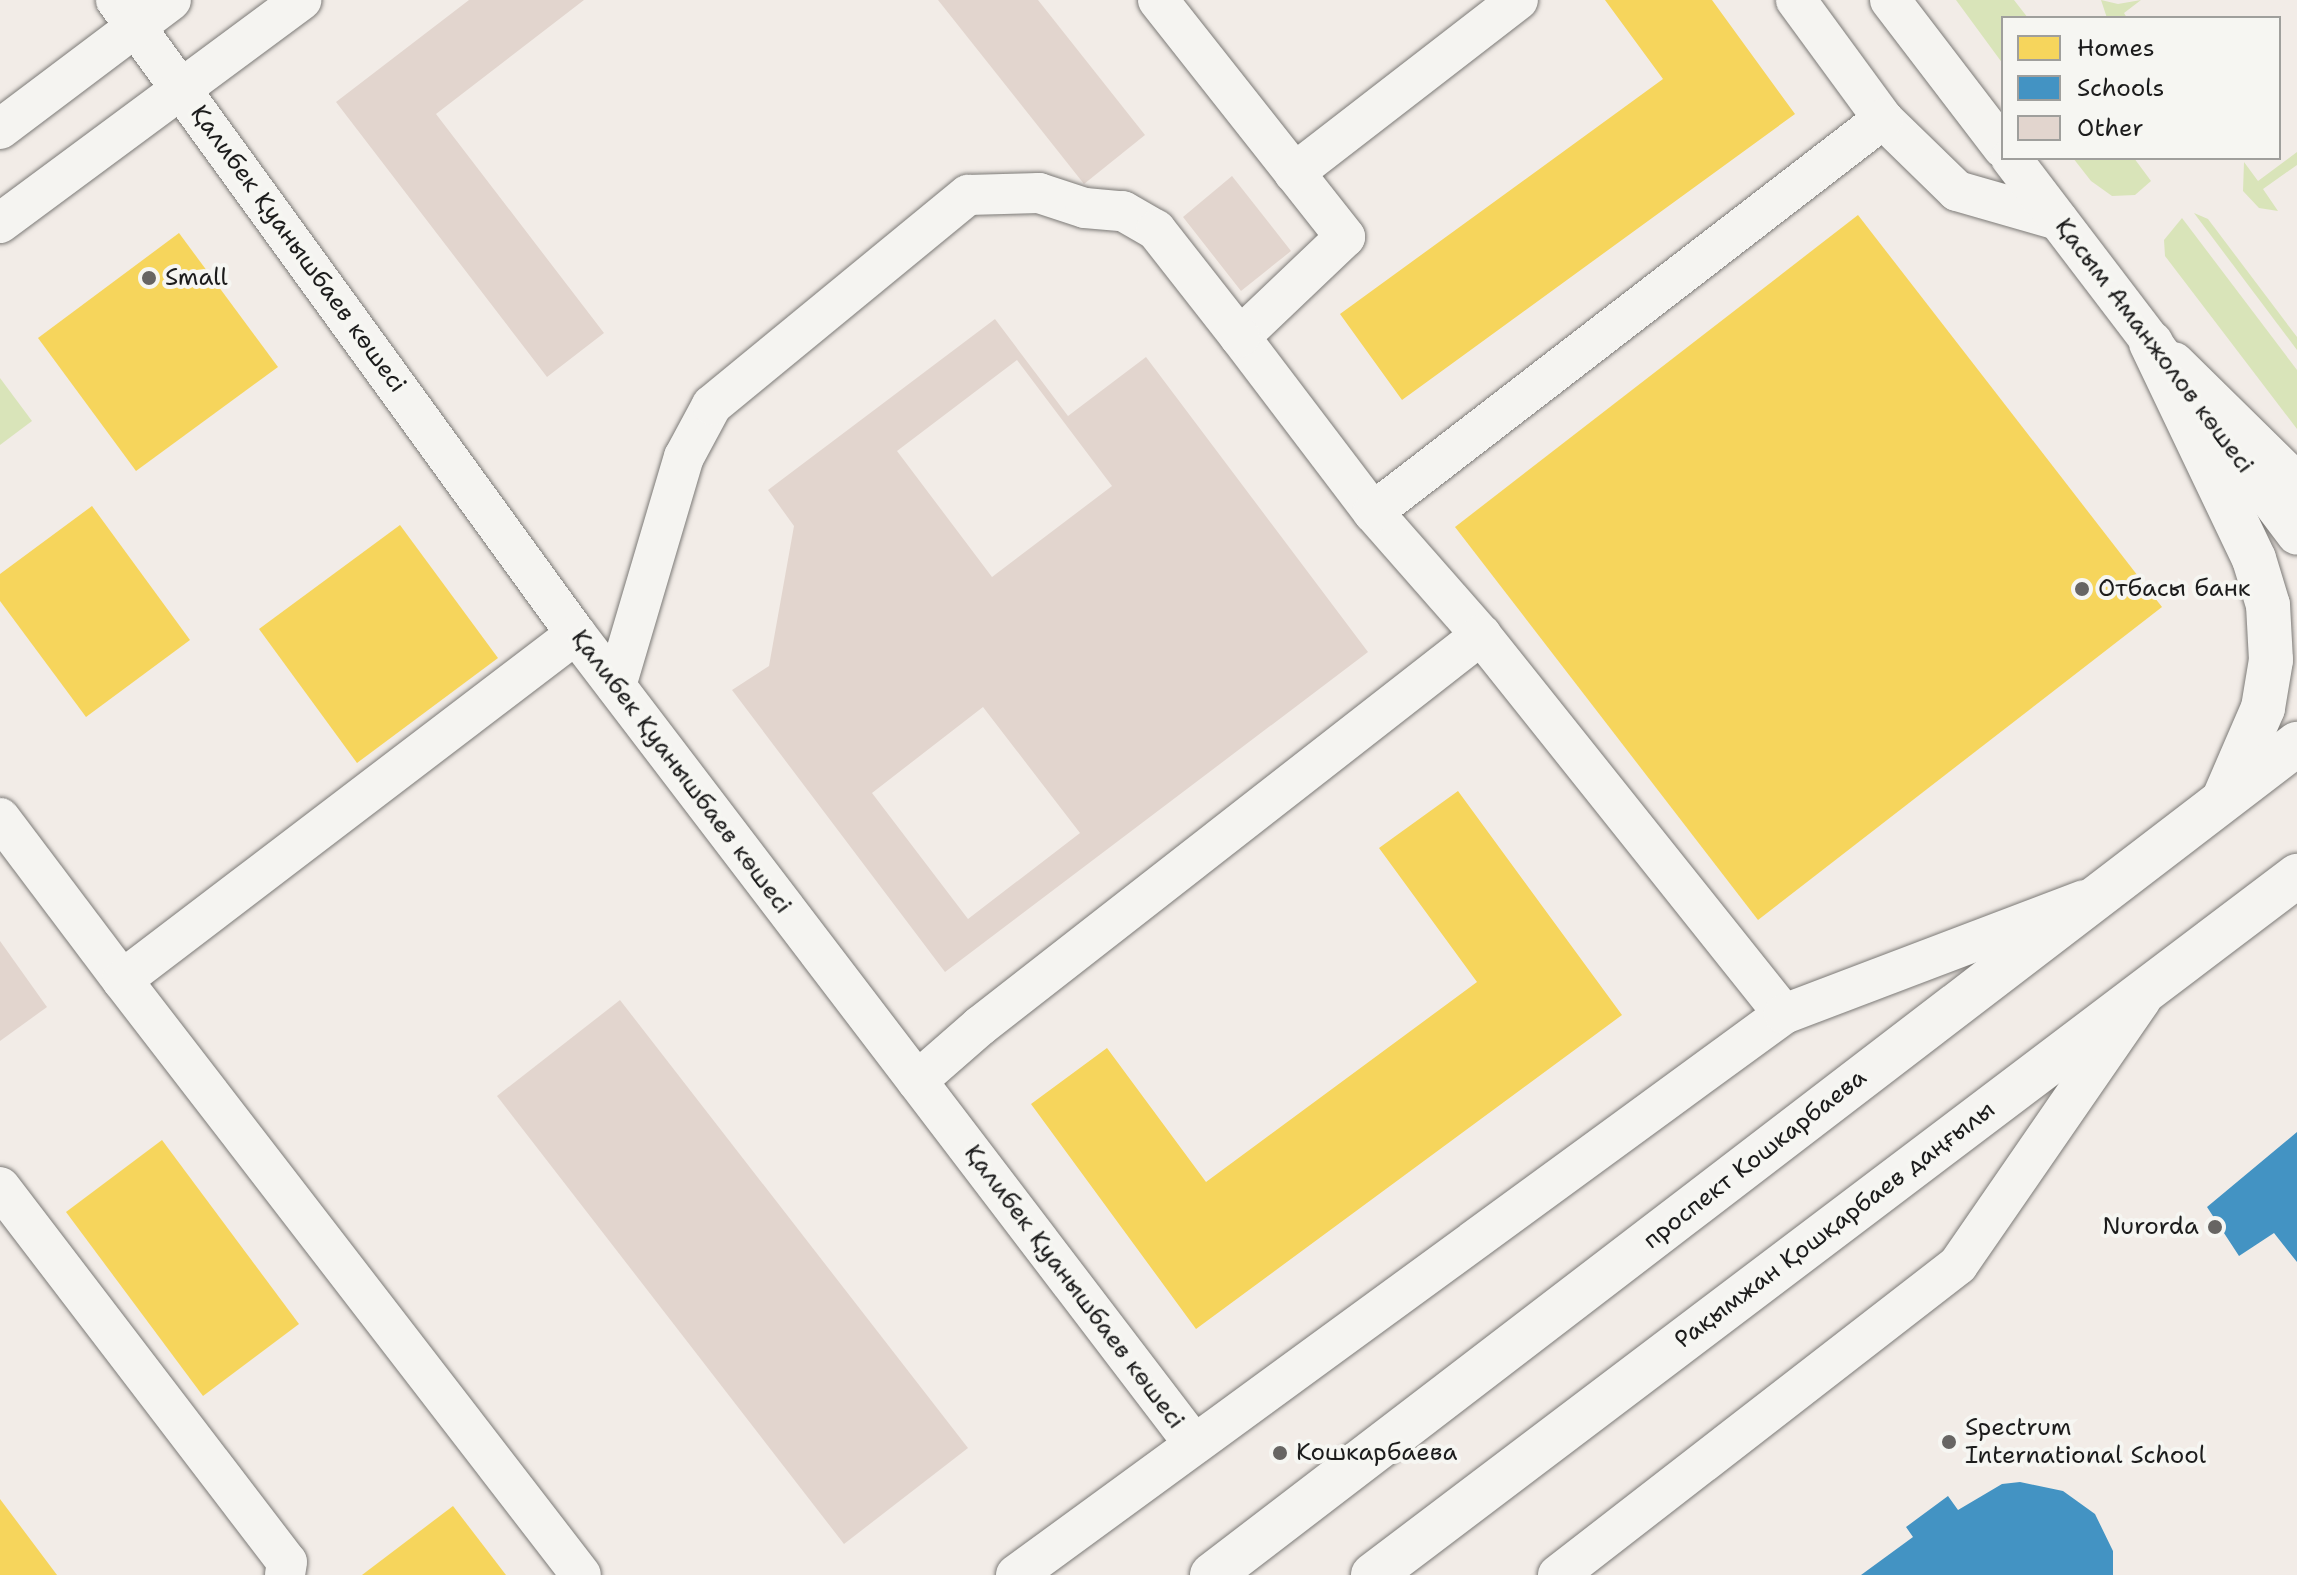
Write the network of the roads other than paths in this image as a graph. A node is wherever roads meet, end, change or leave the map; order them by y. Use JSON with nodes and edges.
{"nodes":[{"id":1,"x":171,"y":0,"type":"edge"},
{"id":2,"x":301,"y":0,"type":"edge"},
{"id":3,"x":1158,"y":0,"type":"edge"},
{"id":4,"x":1518,"y":0,"type":"edge"},
{"id":5,"x":1796,"y":0,"type":"edge"},
{"id":6,"x":1890,"y":0,"type":"edge"},
{"id":7,"x":127,"y":13,"type":"edge"},
{"id":8,"x":182,"y":89,"type":"junction"},
{"id":9,"x":1883,"y":119,"type":"junction"},
{"id":10,"x":0,"y":129,"type":"edge"},
{"id":11,"x":2001,"y":145,"type":"edge"},
{"id":12,"x":2013,"y":160,"type":"edge"},
{"id":13,"x":1294,"y":173,"type":"junction"},
{"id":14,"x":2058,"y":220,"type":"junction"},
{"id":15,"x":0,"y":223,"type":"edge"},
{"id":16,"x":1240,"y":337,"type":"junction"},
{"id":17,"x":2151,"y":343,"type":"junction"},
{"id":18,"x":2297,"y":486,"type":"edge"},
{"id":19,"x":1373,"y":512,"type":"junction"},
{"id":20,"x":2297,"y":535,"type":"edge"},
{"id":21,"x":576,"y":634,"type":"junction"},
{"id":22,"x":1481,"y":635,"type":"junction"},
{"id":23,"x":616,"y":686,"type":"junction"},
{"id":24,"x":2297,"y":744,"type":"edge"},
{"id":25,"x":2224,"y":799,"type":"junction"},
{"id":26,"x":0,"y":818,"type":"edge"},
{"id":27,"x":2297,"y":876,"type":"edge"},
{"id":28,"x":2100,"y":894,"type":"junction"},
{"id":29,"x":122,"y":980,"type":"junction"},
{"id":30,"x":2149,"y":988,"type":"junction"},
{"id":31,"x":1784,"y":1014,"type":"junction"},
{"id":32,"x":917,"y":1081,"type":"junction"},
{"id":33,"x":0,"y":1187,"type":"edge"},
{"id":34,"x":1194,"y":1444,"type":"junction"},
{"id":35,"x":285,"y":1575,"type":"edge"},
{"id":36,"x":581,"y":1575,"type":"edge"},
{"id":37,"x":1016,"y":1575,"type":"edge"},
{"id":38,"x":1212,"y":1575,"type":"edge"},
{"id":39,"x":1373,"y":1575,"type":"edge"},
{"id":40,"x":1558,"y":1575,"type":"edge"}],
"edges":[{"from":1,"to":7,"type":"street"},
{"from":2,"to":8,"type":"street"},
{"from":3,"to":13,"type":"street"},
{"from":4,"to":13,"type":"street"},
{"from":5,"to":9,"type":"street"},
{"from":6,"to":11,"type":"street"},
{"from":7,"to":8,"type":"street","name":"Қалибек Қуанышбаев көшесі"},
{"from":7,"to":10,"type":"street"},
{"from":8,"to":15,"type":"street"},
{"from":8,"to":21,"type":"street","name":"Қалибек Қуанышбаев көшесі"},
{"from":9,"to":14,"type":"street"},
{"from":9,"to":19,"type":"street"},
{"from":12,"to":14,"type":"street","name":"Қасым Аманжолов көшесі"},
{"from":13,"to":16,"type":"street"},
{"from":14,"to":17,"type":"street","name":"Қасым Аманжолов көшесі"},
{"from":16,"to":19,"type":"street"},
{"from":16,"to":23,"type":"street"},
{"from":17,"to":18,"type":"main road"},
{"from":17,"to":20,"type":"street","name":"Қасым Аманжолов көшесі"},
{"from":17,"to":25,"type":"main road"},
{"from":19,"to":22,"type":"street"},
{"from":21,"to":23,"type":"street","name":"Қалибек Қуанышбаев көшесі"},
{"from":21,"to":29,"type":"street"},
{"from":22,"to":31,"type":"street"},
{"from":22,"to":32,"type":"street"},
{"from":23,"to":32,"type":"street","name":"Қалибек Қуанышбаев көшесі"},
{"from":24,"to":25,"type":"main road","name":"проспект Кошкарбаева"},
{"from":25,"to":28,"type":"main road","name":"проспект Кошкарбаева"},
{"from":26,"to":29,"type":"street"},
{"from":27,"to":30,"type":"main road","name":"Рақымжан Қошқарбаев даңғылы"},
{"from":28,"to":31,"type":"street"},
{"from":28,"to":38,"type":"main road","name":"проспект Кошкарбаева"},
{"from":29,"to":36,"type":"street"},
{"from":30,"to":39,"type":"main road","name":"Рақымжан Қошқарбаев даңғылы"},
{"from":30,"to":40,"type":"street"},
{"from":31,"to":34,"type":"street"},
{"from":32,"to":34,"type":"street","name":"Қалибек Қуанышбаев көшесі"},
{"from":33,"to":35,"type":"street"},
{"from":34,"to":37,"type":"street"}]}
